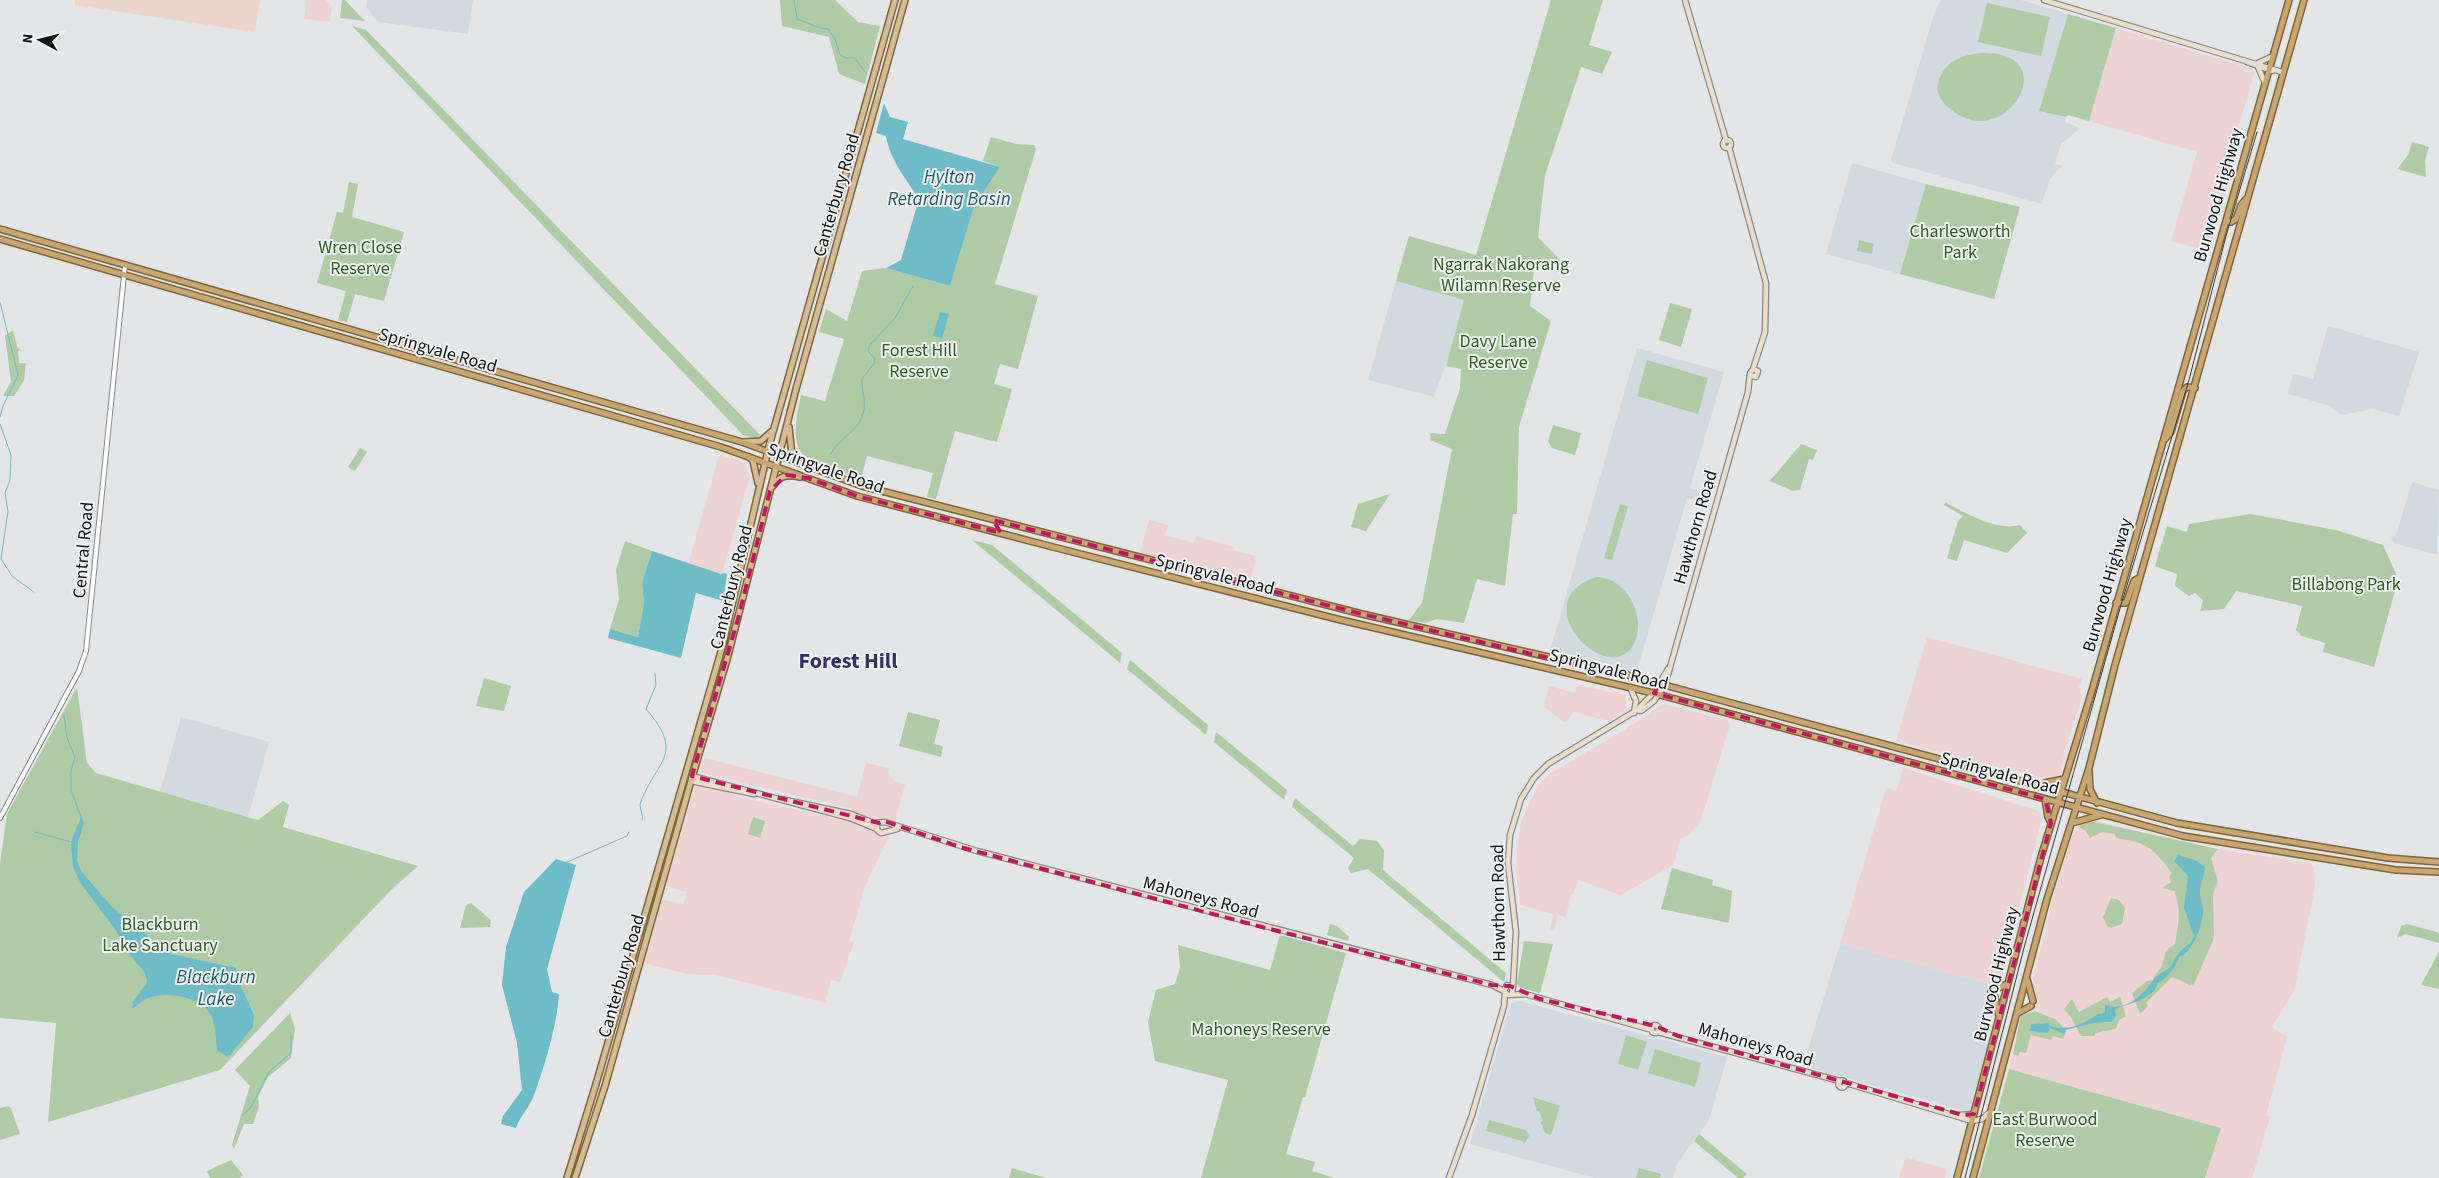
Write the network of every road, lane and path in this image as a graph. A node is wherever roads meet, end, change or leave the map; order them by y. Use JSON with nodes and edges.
{"nodes":[{"id":1,"x":895,"y":0,"type":"edge"},
{"id":2,"x":905,"y":0,"type":"edge"},
{"id":3,"x":1685,"y":0,"type":"edge"},
{"id":4,"x":2044,"y":0,"type":"edge"},
{"id":5,"x":2289,"y":0,"type":"edge"},
{"id":6,"x":2304,"y":0,"type":"edge"},
{"id":7,"x":2273,"y":56,"type":"junction"},
{"id":8,"x":2258,"y":65,"type":"junction"},
{"id":9,"x":2269,"y":68,"type":"junction"},
{"id":10,"x":2282,"y":72,"type":"junction"},
{"id":11,"x":2265,"y":83,"type":"junction"},
{"id":12,"x":2248,"y":195,"type":"junction"},
{"id":13,"x":2226,"y":221,"type":"junction"},
{"id":14,"x":0,"y":229,"type":"edge"},
{"id":15,"x":0,"y":239,"type":"edge"},
{"id":16,"x":125,"y":265,"type":"junction"},
{"id":17,"x":123,"y":274,"type":"junction"},
{"id":18,"x":812,"y":293,"type":"junction"},
{"id":19,"x":822,"y":295,"type":"junction"},
{"id":20,"x":1756,"y":372,"type":"junction"},
{"id":21,"x":2195,"y":388,"type":"junction"},
{"id":22,"x":1748,"y":392,"type":"junction"},
{"id":23,"x":790,"y":417,"type":"junction"},
{"id":24,"x":775,"y":427,"type":"junction"},
{"id":25,"x":742,"y":442,"type":"junction"},
{"id":26,"x":2162,"y":443,"type":"junction"},
{"id":27,"x":768,"y":451,"type":"junction"},
{"id":28,"x":746,"y":455,"type":"junction"},
{"id":29,"x":779,"y":455,"type":"junction"},
{"id":30,"x":766,"y":462,"type":"junction"},
{"id":31,"x":799,"y":463,"type":"junction"},
{"id":32,"x":776,"y":466,"type":"junction"},
{"id":33,"x":808,"y":478,"type":"junction"},
{"id":34,"x":758,"y":489,"type":"junction"},
{"id":35,"x":770,"y":491,"type":"junction"},
{"id":36,"x":993,"y":520,"type":"junction"},
{"id":37,"x":999,"y":533,"type":"junction"},
{"id":38,"x":2140,"y":578,"type":"junction"},
{"id":39,"x":2116,"y":603,"type":"junction"},
{"id":40,"x":1662,"y":685,"type":"junction"},
{"id":41,"x":1630,"y":687,"type":"junction"},
{"id":42,"x":1656,"y":694,"type":"junction"},
{"id":43,"x":1635,"y":712,"type":"junction"},
{"id":44,"x":2089,"y":768,"type":"junction"},
{"id":45,"x":684,"y":775,"type":"junction"},
{"id":46,"x":691,"y":778,"type":"junction"},
{"id":47,"x":2064,"y":779,"type":"junction"},
{"id":48,"x":2040,"y":787,"type":"junction"},
{"id":49,"x":2060,"y":792,"type":"junction"},
{"id":50,"x":2079,"y":798,"type":"junction"},
{"id":51,"x":781,"y":799,"type":"junction"},
{"id":52,"x":2045,"y":799,"type":"junction"},
{"id":53,"x":2057,"y":802,"type":"junction"},
{"id":54,"x":2097,"y":802,"type":"junction"},
{"id":55,"x":2076,"y":808,"type":"junction"},
{"id":56,"x":2101,"y":814,"type":"junction"},
{"id":57,"x":0,"y":818,"type":"edge"},
{"id":58,"x":879,"y":823,"type":"junction"},
{"id":59,"x":2051,"y":823,"type":"junction"},
{"id":60,"x":2072,"y":823,"type":"junction"},
{"id":61,"x":2177,"y":823,"type":"junction"},
{"id":62,"x":888,"y":825,"type":"junction"},
{"id":63,"x":877,"y":829,"type":"junction"},
{"id":64,"x":904,"y":829,"type":"junction"},
{"id":65,"x":887,"y":832,"type":"junction"},
{"id":66,"x":2183,"y":836,"type":"junction"},
{"id":67,"x":2439,"y":862,"type":"edge"},
{"id":68,"x":2439,"y":872,"type":"edge"},
{"id":69,"x":634,"y":950,"type":"junction"},
{"id":70,"x":642,"y":952,"type":"junction"},
{"id":71,"x":1512,"y":976,"type":"junction"},
{"id":72,"x":2026,"y":976,"type":"junction"},
{"id":73,"x":2007,"y":984,"type":"junction"},
{"id":74,"x":1513,"y":987,"type":"junction"},
{"id":75,"x":1506,"y":988,"type":"junction"},
{"id":76,"x":1991,"y":991,"type":"dead end"},
{"id":77,"x":1511,"y":994,"type":"junction"},
{"id":78,"x":1525,"y":994,"type":"junction"},
{"id":79,"x":1995,"y":997,"type":"dead end"},
{"id":80,"x":1504,"y":1006,"type":"junction"},
{"id":81,"x":2018,"y":1013,"type":"junction"},
{"id":82,"x":614,"y":1020,"type":"junction"},
{"id":83,"x":2000,"y":1020,"type":"junction"},
{"id":84,"x":623,"y":1022,"type":"junction"},
{"id":85,"x":1992,"y":1110,"type":"junction"},
{"id":86,"x":1974,"y":1114,"type":"junction"},
{"id":87,"x":1956,"y":1115,"type":"junction"},
{"id":88,"x":1972,"y":1121,"type":"junction"},
{"id":89,"x":567,"y":1178,"type":"edge"},
{"id":90,"x":575,"y":1178,"type":"edge"},
{"id":91,"x":1449,"y":1178,"type":"edge"},
{"id":92,"x":1957,"y":1178,"type":"edge"},
{"id":93,"x":1972,"y":1178,"type":"edge"}],
"edges":[{"from":1,"to":18,"type":"main road","name":"Canterbury Road"},
{"from":2,"to":19,"type":"main road","name":"Canterbury Road"},
{"from":3,"to":20,"type":"main road","name":"Hawthorn Road"},
{"from":4,"to":8,"type":"main road"},
{"from":5,"to":7,"type":"highway","name":"Burwood Highway"},
{"from":6,"to":10,"type":"highway","name":"Burwood Highway"},
{"from":7,"to":8,"type":"main road"},
{"from":7,"to":9,"type":"highway","name":"Burwood Highway"},
{"from":8,"to":9,"type":"main road"},
{"from":8,"to":11,"type":"main road"},
{"from":9,"to":10,"type":"main road"},
{"from":9,"to":11,"type":"highway","name":"Burwood Highway"},
{"from":10,"to":12,"type":"highway","name":"Burwood Highway"},
{"from":11,"to":13,"type":"highway","name":"Burwood Highway"},
{"from":12,"to":13,"type":"highway"},
{"from":12,"to":21,"type":"highway","name":"Burwood Highway"},
{"from":13,"to":26,"type":"highway","name":"Burwood Highway"},
{"from":14,"to":16,"type":"highway","name":"Springvale Road"},
{"from":15,"to":17,"type":"highway","name":"Springvale Road"},
{"from":16,"to":17,"type":"street","name":"Central Road"},
{"from":16,"to":25,"type":"highway","name":"Springvale Road"},
{"from":17,"to":28,"type":"highway","name":"Springvale Road"},
{"from":17,"to":57,"type":"street","name":"Central Road"},
{"from":18,"to":19,"type":"main road"},
{"from":18,"to":24,"type":"main road","name":"Canterbury Road"},
{"from":19,"to":23,"type":"main road","name":"Canterbury Road"},
{"from":20,"to":22,"type":"main road","name":"Hawthorn Road"},
{"from":20,"to":22,"type":"main road","name":"Hawthorn Road"},
{"from":21,"to":26,"type":"highway"},
{"from":21,"to":38,"type":"highway","name":"Burwood Highway"},
{"from":22,"to":40,"type":"main road","name":"Hawthorn Road"},
{"from":23,"to":29,"type":"main road","name":"Canterbury Road"},
{"from":23,"to":31,"type":"main road"},
{"from":24,"to":25,"type":"main road"},
{"from":24,"to":27,"type":"main road","name":"Canterbury Road"},
{"from":25,"to":27,"type":"highway","name":"Springvale Road"},
{"from":26,"to":39,"type":"highway","name":"Burwood Highway"},
{"from":27,"to":29,"type":"highway","name":"Springvale Road"},
{"from":27,"to":30,"type":"main road","name":"Canterbury Road"},
{"from":28,"to":30,"type":"highway","name":"Springvale Road"},
{"from":28,"to":34,"type":"main road"},
{"from":29,"to":31,"type":"highway","name":"Springvale Road"},
{"from":29,"to":32,"type":"main road","name":"Canterbury Road"},
{"from":30,"to":32,"type":"highway","name":"Springvale Road"},
{"from":30,"to":34,"type":"main road","name":"Canterbury Road"},
{"from":31,"to":36,"type":"highway","name":"Springvale Road"},
{"from":32,"to":33,"type":"highway","name":"Springvale Road"},
{"from":32,"to":35,"type":"main road","name":"Canterbury Road"},
{"from":33,"to":35,"type":"main road"},
{"from":33,"to":37,"type":"highway","name":"Springvale Road"},
{"from":34,"to":45,"type":"main road","name":"Canterbury Road"},
{"from":35,"to":46,"type":"main road","name":"Canterbury Road"},
{"from":36,"to":37,"type":"highway"},
{"from":36,"to":40,"type":"highway","name":"Springvale Road"},
{"from":37,"to":41,"type":"highway","name":"Springvale Road"},
{"from":38,"to":39,"type":"highway"},
{"from":38,"to":44,"type":"highway","name":"Burwood Highway"},
{"from":39,"to":47,"type":"highway","name":"Burwood Highway"},
{"from":40,"to":42,"type":"main road","name":"Hawthorn Road"},
{"from":40,"to":48,"type":"highway","name":"Springvale Road"},
{"from":41,"to":42,"type":"highway","name":"Springvale Road"},
{"from":41,"to":43,"type":"main road"},
{"from":42,"to":43,"type":"main road","name":"Hawthorn Road"},
{"from":42,"to":52,"type":"highway","name":"Springvale Road"},
{"from":43,"to":71,"type":"main road","name":"Hawthorn Road"},
{"from":44,"to":50,"type":"highway","name":"Burwood Highway"},
{"from":44,"to":54,"type":"highway"},
{"from":45,"to":46,"type":"main road"},
{"from":45,"to":69,"type":"main road","name":"Canterbury Road"},
{"from":46,"to":51,"type":"main road"},
{"from":46,"to":70,"type":"main road","name":"Canterbury Road"},
{"from":47,"to":48,"type":"highway"},
{"from":47,"to":49,"type":"highway","name":"Burwood Highway"},
{"from":48,"to":49,"type":"highway","name":"Springvale Road"},
{"from":49,"to":50,"type":"highway","name":"Springvale Road"},
{"from":49,"to":53,"type":"highway","name":"Burwood Highway"},
{"from":50,"to":54,"type":"highway","name":"Springvale Road"},
{"from":50,"to":55,"type":"highway","name":"Burwood Highway"},
{"from":51,"to":58,"type":"main road"},
{"from":51,"to":63,"type":"main road"},
{"from":52,"to":53,"type":"highway","name":"Springvale Road"},
{"from":52,"to":59,"type":"highway"},
{"from":53,"to":55,"type":"highway","name":"Springvale Road"},
{"from":53,"to":59,"type":"highway","name":"Burwood Highway"},
{"from":54,"to":61,"type":"highway","name":"Springvale Road"},
{"from":55,"to":56,"type":"highway","name":"Springvale Road"},
{"from":55,"to":60,"type":"highway","name":"Burwood Highway"},
{"from":56,"to":60,"type":"highway"},
{"from":56,"to":66,"type":"highway","name":"Springvale Road"},
{"from":58,"to":62,"type":"main road"},
{"from":58,"to":63,"type":"main road"},
{"from":59,"to":73,"type":"highway","name":"Burwood Highway"},
{"from":60,"to":72,"type":"highway","name":"Burwood Highway"},
{"from":61,"to":66,"type":"highway"},
{"from":61,"to":67,"type":"highway","name":"Springvale Road"},
{"from":62,"to":64,"type":"main road","name":"Mahoneys Road"},
{"from":62,"to":65,"type":"main road"},
{"from":63,"to":65,"type":"main road"},
{"from":64,"to":65,"type":"main road","name":"Mahoneys Road"},
{"from":64,"to":75,"type":"main road","name":"Mahoneys Road"},
{"from":66,"to":68,"type":"highway","name":"Springvale Road"},
{"from":69,"to":70,"type":"main road"},
{"from":69,"to":82,"type":"main road","name":"Canterbury Road"},
{"from":70,"to":84,"type":"main road","name":"Canterbury Road"},
{"from":71,"to":74,"type":"main road","name":"Hawthorn Road"},
{"from":71,"to":75,"type":"main road","name":"Hawthorn Road"},
{"from":72,"to":81,"type":"highway","name":"Burwood Highway"},
{"from":72,"to":81,"type":"highway"},
{"from":73,"to":76,"type":"highway"},
{"from":73,"to":83,"type":"highway","name":"Burwood Highway"},
{"from":74,"to":75,"type":"main road","name":"Mahoneys Road"},
{"from":74,"to":77,"type":"main road","name":"Hawthorn Road"},
{"from":74,"to":78,"type":"main road","name":"Mahoneys Road"},
{"from":75,"to":77,"type":"main road"},
{"from":75,"to":80,"type":"main road","name":"Hawthorn Road"},
{"from":77,"to":78,"type":"main road","name":"Mahoneys Road"},
{"from":77,"to":80,"type":"main road","name":"Hawthorn Road"},
{"from":78,"to":87,"type":"main road","name":"Mahoneys Road"},
{"from":79,"to":83,"type":"highway"},
{"from":80,"to":91,"type":"main road","name":"Hawthorn Road"},
{"from":81,"to":85,"type":"highway","name":"Burwood Highway"},
{"from":82,"to":84,"type":"main road"},
{"from":82,"to":89,"type":"main road","name":"Canterbury Road"},
{"from":83,"to":86,"type":"highway","name":"Burwood Highway"},
{"from":84,"to":90,"type":"main road","name":"Canterbury Road"},
{"from":85,"to":88,"type":"main road"},
{"from":85,"to":93,"type":"highway","name":"Burwood Highway"},
{"from":86,"to":87,"type":"main road","name":"Mahoneys Road"},
{"from":86,"to":88,"type":"highway","name":"Burwood Highway"},
{"from":87,"to":88,"type":"main road","name":"Mahoneys Road"},
{"from":88,"to":92,"type":"highway","name":"Burwood Highway"}]}
